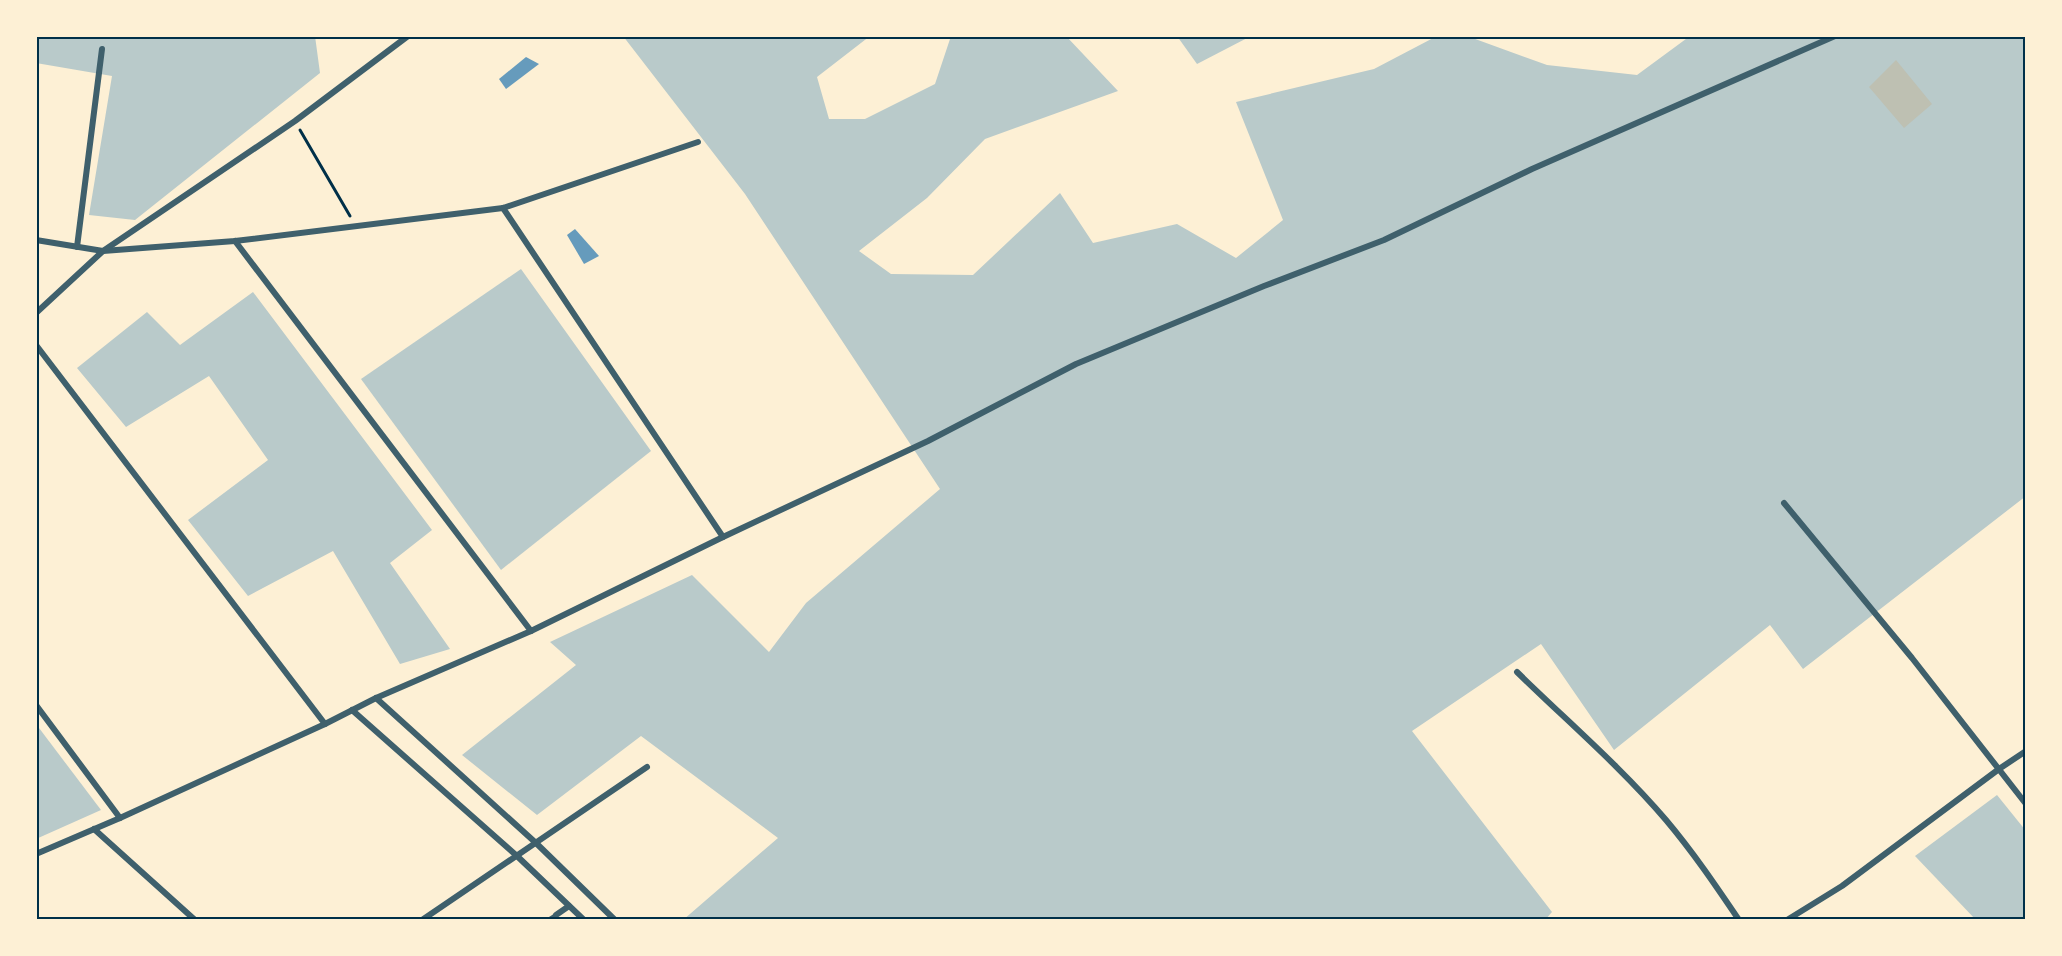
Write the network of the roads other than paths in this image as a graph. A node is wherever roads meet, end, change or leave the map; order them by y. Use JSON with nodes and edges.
{"nodes":[{"id":1,"x":408,"y":36,"type":"edge"},
{"id":2,"x":1835,"y":36,"type":"edge"},
{"id":3,"x":102,"y":49,"type":"dead end"},
{"id":4,"x":698,"y":142,"type":"dead end"},
{"id":5,"x":503,"y":208,"type":"junction"},
{"id":6,"x":36,"y":240,"type":"edge"},
{"id":7,"x":235,"y":241,"type":"junction"},
{"id":8,"x":77,"y":247,"type":"junction"},
{"id":9,"x":103,"y":251,"type":"junction"},
{"id":10,"x":36,"y":313,"type":"edge"},
{"id":11,"x":36,"y":345,"type":"edge"},
{"id":12,"x":1784,"y":503,"type":"dead end"},
{"id":13,"x":723,"y":537,"type":"junction"},
{"id":14,"x":531,"y":631,"type":"junction"},
{"id":15,"x":1517,"y":672,"type":"dead end"},
{"id":16,"x":376,"y":698,"type":"junction"},
{"id":17,"x":36,"y":705,"type":"edge"},
{"id":18,"x":352,"y":710,"type":"junction"},
{"id":19,"x":325,"y":724,"type":"junction"},
{"id":20,"x":2026,"y":751,"type":"edge"},
{"id":21,"x":647,"y":767,"type":"dead end"},
{"id":22,"x":1999,"y":769,"type":"junction"},
{"id":23,"x":2026,"y":804,"type":"edge"},
{"id":24,"x":120,"y":818,"type":"junction"},
{"id":25,"x":94,"y":829,"type":"junction"},
{"id":26,"x":536,"y":843,"type":"junction"},
{"id":27,"x":36,"y":854,"type":"edge"},
{"id":28,"x":518,"y":856,"type":"junction"},
{"id":29,"x":569,"y":906,"type":"junction"},
{"id":30,"x":556,"y":915,"type":"joint"},
{"id":31,"x":195,"y":920,"type":"edge"},
{"id":32,"x":422,"y":920,"type":"edge"},
{"id":33,"x":548,"y":920,"type":"edge"},
{"id":34,"x":584,"y":920,"type":"edge"},
{"id":35,"x":615,"y":920,"type":"edge"},
{"id":36,"x":1739,"y":920,"type":"edge"},
{"id":37,"x":1787,"y":920,"type":"edge"}],
"edges":[{"from":1,"to":9,"type":"street"},
{"from":2,"to":13,"type":"street"},
{"from":3,"to":8,"type":"street"},
{"from":4,"to":5,"type":"street"},
{"from":5,"to":7,"type":"street"},
{"from":5,"to":13,"type":"street"},
{"from":6,"to":8,"type":"street"},
{"from":7,"to":9,"type":"street"},
{"from":7,"to":14,"type":"street"},
{"from":8,"to":9,"type":"street"},
{"from":9,"to":10,"type":"street"},
{"from":11,"to":19,"type":"street"},
{"from":12,"to":22,"type":"street"},
{"from":13,"to":14,"type":"street"},
{"from":14,"to":16,"type":"street"},
{"from":15,"to":36,"type":"street"},
{"from":16,"to":18,"type":"street"},
{"from":16,"to":26,"type":"street"},
{"from":17,"to":24,"type":"street"},
{"from":18,"to":19,"type":"street"},
{"from":18,"to":28,"type":"street"},
{"from":19,"to":24,"type":"street"},
{"from":20,"to":22,"type":"street"},
{"from":21,"to":26,"type":"street"},
{"from":22,"to":23,"type":"street"},
{"from":22,"to":37,"type":"street"},
{"from":24,"to":25,"type":"street"},
{"from":25,"to":27,"type":"street"},
{"from":25,"to":31,"type":"street"},
{"from":26,"to":28,"type":"street"},
{"from":26,"to":35,"type":"street"},
{"from":28,"to":29,"type":"street"},
{"from":28,"to":32,"type":"street"},
{"from":29,"to":30,"type":"street"},
{"from":29,"to":34,"type":"street"},
{"from":30,"to":33,"type":"lane"}]}
